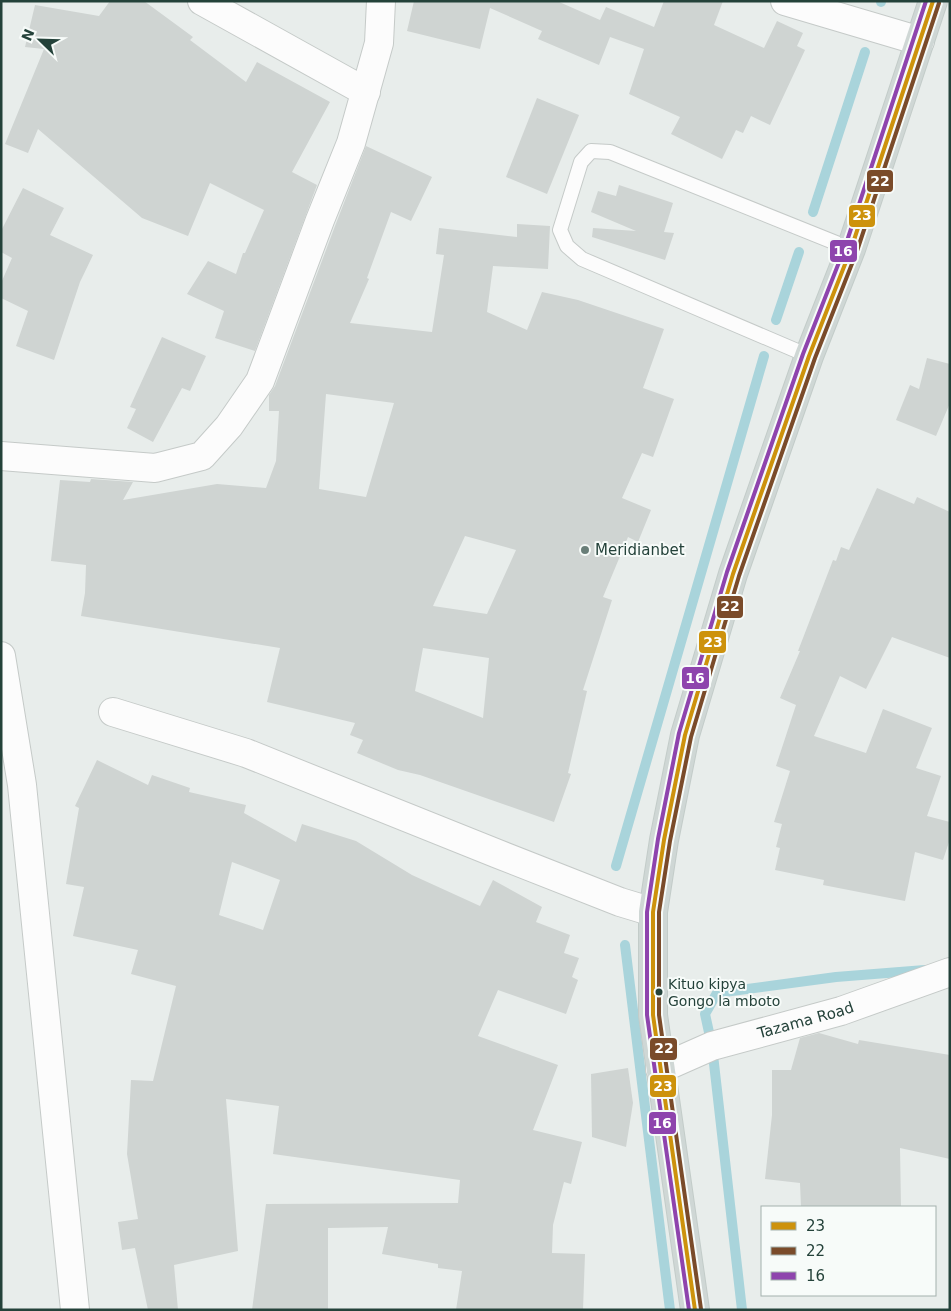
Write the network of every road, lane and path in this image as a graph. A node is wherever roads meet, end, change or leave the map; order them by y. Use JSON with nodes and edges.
{"nodes":[{"id":1,"x":202,"y":1,"type":"edge"},
{"id":2,"x":381,"y":1,"type":"edge"},
{"id":3,"x":785,"y":1,"type":"edge"},
{"id":4,"x":933,"y":1,"type":"edge"},
{"id":5,"x":920,"y":41,"type":"junction"},
{"id":6,"x":366,"y":92,"type":"junction"},
{"id":7,"x":851,"y":249,"type":"junction"},
{"id":8,"x":809,"y":356,"type":"junction"},
{"id":9,"x":1,"y":456,"type":"edge"},
{"id":10,"x":1,"y":656,"type":"edge"},
{"id":11,"x":113,"y":712,"type":"dead end"},
{"id":12,"x":653,"y":912,"type":"junction"},
{"id":13,"x":950,"y":972,"type":"edge"},
{"id":14,"x":660,"y":1069,"type":"junction"},
{"id":15,"x":75,"y":1310,"type":"edge"},
{"id":16,"x":695,"y":1310,"type":"edge"}],
"edges":[{"from":1,"to":6,"type":"street"},
{"from":2,"to":6,"type":"street"},
{"from":3,"to":5,"type":"street"},
{"from":4,"to":5,"type":"main road"},
{"from":5,"to":7,"type":"main road"},
{"from":6,"to":9,"type":"street"},
{"from":7,"to":8,"type":"main road"},
{"from":7,"to":8,"type":"lane"},
{"from":8,"to":12,"type":"main road"},
{"from":10,"to":15,"type":"street"},
{"from":11,"to":12,"type":"street"},
{"from":12,"to":14,"type":"main road"},
{"from":13,"to":14,"type":"street","name":"Tazama Road"},
{"from":14,"to":16,"type":"main road"}]}
